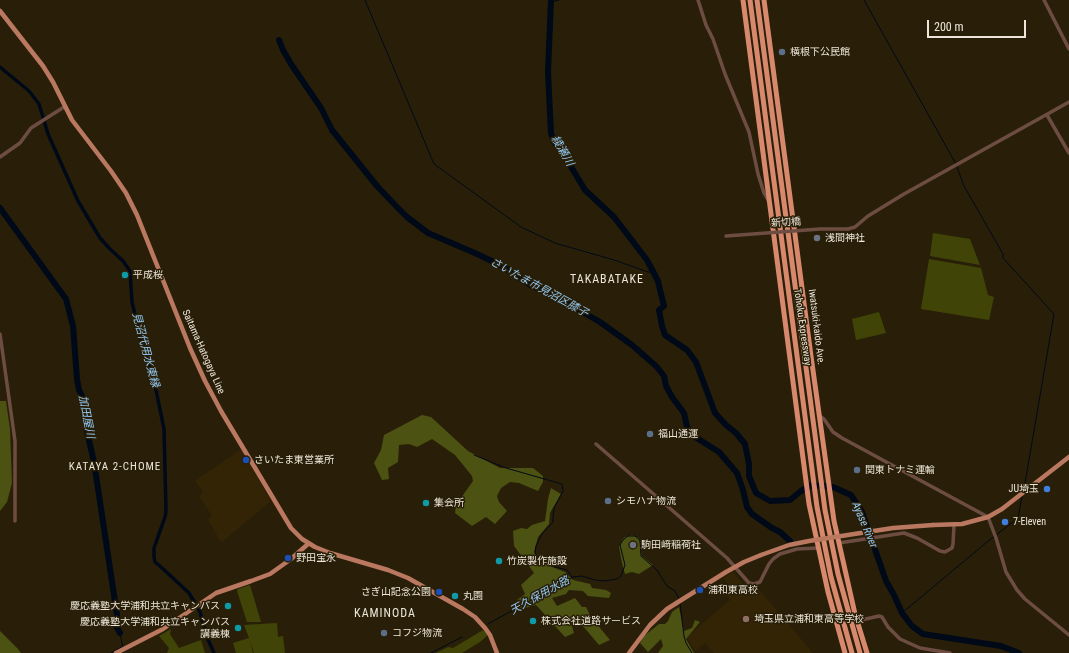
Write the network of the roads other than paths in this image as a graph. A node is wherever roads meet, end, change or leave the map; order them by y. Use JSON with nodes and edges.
{"nodes":[{"id":1,"x":698,"y":0,"type":"edge"},
{"id":2,"x":743,"y":0,"type":"edge"},
{"id":3,"x":750,"y":0,"type":"edge"},
{"id":4,"x":757,"y":0,"type":"edge"},
{"id":5,"x":764,"y":0,"type":"edge"},
{"id":6,"x":1044,"y":0,"type":"edge"},
{"id":7,"x":0,"y":11,"type":"edge"},
{"id":8,"x":1069,"y":49,"type":"edge"},
{"id":9,"x":1069,"y":102,"type":"edge"},
{"id":10,"x":64,"y":107,"type":"junction"},
{"id":11,"x":1047,"y":115,"type":"junction"},
{"id":12,"x":1069,"y":153,"type":"edge"},
{"id":13,"x":0,"y":158,"type":"edge"},
{"id":14,"x":769,"y":201,"type":"junction"},
{"id":15,"x":726,"y":236,"type":"dead end"},
{"id":16,"x":0,"y":334,"type":"edge"},
{"id":17,"x":819,"y":415,"type":"junction"},
{"id":18,"x":596,"y":444,"type":"dead end"},
{"id":19,"x":1069,"y":457,"type":"edge"},
{"id":20,"x":988,"y":517,"type":"junction"},
{"id":21,"x":15,"y":521,"type":"dead end"},
{"id":22,"x":954,"y":525,"type":"junction"},
{"id":23,"x":838,"y":543,"type":"junction"},
{"id":24,"x":308,"y":544,"type":"junction"},
{"id":25,"x":818,"y":548,"type":"junction"},
{"id":26,"x":735,"y":566,"type":"junction"},
{"id":27,"x":857,"y":621,"type":"junction"},
{"id":28,"x":1069,"y":635,"type":"edge"},
{"id":29,"x":116,"y":653,"type":"edge"},
{"id":30,"x":497,"y":653,"type":"edge"},
{"id":31,"x":629,"y":653,"type":"edge"},
{"id":32,"x":845,"y":653,"type":"edge"},
{"id":33,"x":852,"y":653,"type":"edge"},
{"id":34,"x":860,"y":653,"type":"edge"},
{"id":35,"x":867,"y":653,"type":"edge"},
{"id":36,"x":950,"y":653,"type":"edge"}],
"edges":[{"from":1,"to":14,"type":"street"},
{"from":2,"to":14,"type":"highway"},
{"from":3,"to":33,"type":"highway","name":"Tohoku Expressway"},
{"from":4,"to":34,"type":"highway","name":"Tohoku Expressway"},
{"from":5,"to":17,"type":"highway","name":"Iwatsuki-kaido Ave."},
{"from":6,"to":8,"type":"street"},
{"from":7,"to":10,"type":"main road","name":"Saitama-Hatogaya Line"},
{"from":9,"to":11,"type":"street"},
{"from":10,"to":13,"type":"street"},
{"from":10,"to":24,"type":"main road","name":"Saitama-Hatogaya Line"},
{"from":11,"to":12,"type":"street"},
{"from":11,"to":15,"type":"street","name":"新切橋","bridge":true},
{"from":14,"to":25,"type":"highway"},
{"from":16,"to":21,"type":"street"},
{"from":17,"to":20,"type":"street"},
{"from":17,"to":23,"type":"highway","name":"Iwatsuki-kaido Ave."},
{"from":18,"to":26,"type":"street"},
{"from":19,"to":20,"type":"main road"},
{"from":20,"to":22,"type":"main road"},
{"from":20,"to":28,"type":"street"},
{"from":22,"to":23,"type":"street"},
{"from":22,"to":26,"type":"main road","bridge":true},
{"from":23,"to":27,"type":"highway","name":"Iwatsuki-kaido Ave."},
{"from":24,"to":29,"type":"main road"},
{"from":24,"to":30,"type":"main road","name":"Saitama-Hatogaya Line"},
{"from":25,"to":26,"type":"street"},
{"from":25,"to":32,"type":"highway"},
{"from":26,"to":31,"type":"main road"},
{"from":27,"to":35,"type":"highway","name":"Iwatsuki-kaido Ave."},
{"from":27,"to":36,"type":"street"}]}
